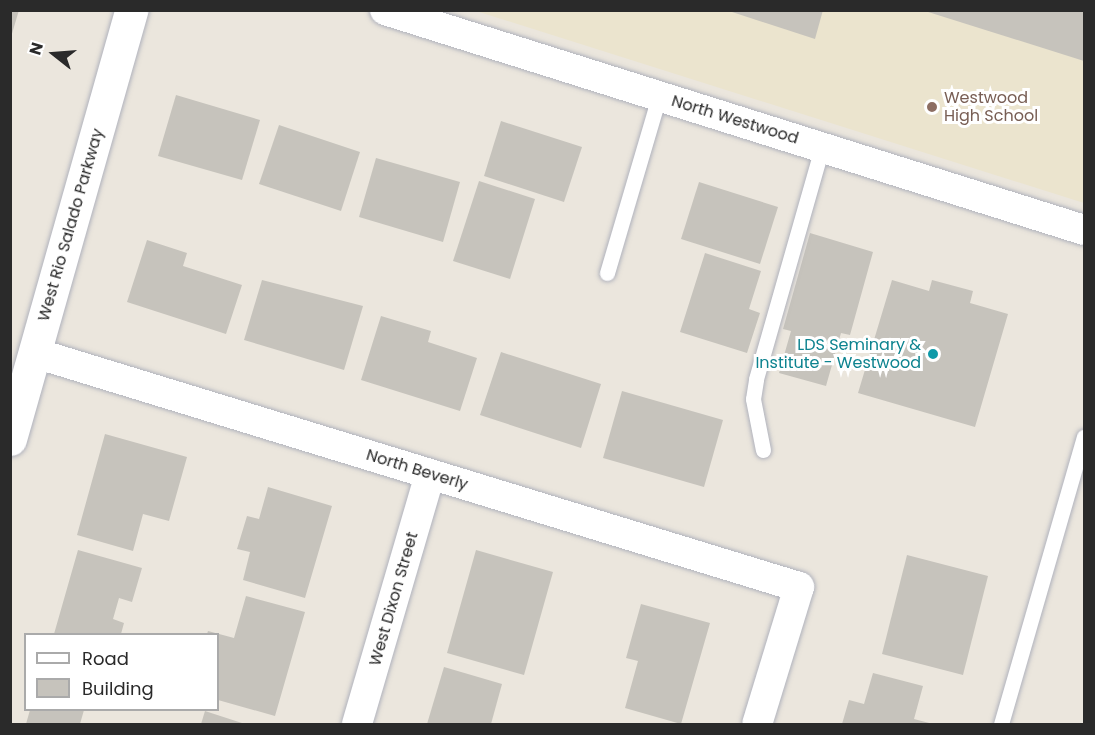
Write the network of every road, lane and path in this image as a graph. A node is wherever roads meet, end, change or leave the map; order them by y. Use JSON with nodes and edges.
{"nodes":[{"id":1,"x":131,"y":10,"type":"edge"},
{"id":2,"x":385,"y":10,"type":"edge"},
{"id":3,"x":659,"y":96,"type":"junction"},
{"id":4,"x":822,"y":147,"type":"junction"},
{"id":5,"x":1084,"y":230,"type":"edge"},
{"id":6,"x":607,"y":273,"type":"dead end"},
{"id":7,"x":35,"y":353,"type":"junction"},
{"id":8,"x":1084,"y":437,"type":"edge"},
{"id":9,"x":10,"y":439,"type":"edge"},
{"id":10,"x":763,"y":450,"type":"dead end"},
{"id":11,"x":430,"y":474,"type":"junction"},
{"id":12,"x":357,"y":724,"type":"edge"},
{"id":13,"x":757,"y":724,"type":"edge"},
{"id":14,"x":1001,"y":724,"type":"edge"}],
"edges":[{"from":1,"to":7,"type":"main road","name":"West Rio Salado Parkway"},
{"from":2,"to":3,"type":"street","name":"North Westwood"},
{"from":3,"to":4,"type":"street","name":"North Westwood"},
{"from":3,"to":6,"type":"lane"},
{"from":4,"to":5,"type":"street","name":"North Westwood"},
{"from":4,"to":10,"type":"lane"},
{"from":7,"to":9,"type":"main road","name":"West Rio Salado Parkway"},
{"from":7,"to":11,"type":"street","name":"North Beverly"},
{"from":8,"to":14,"type":"lane"},
{"from":11,"to":12,"type":"street","name":"West Dixon Street"},
{"from":11,"to":13,"type":"street","name":"North Beverly"}]}
